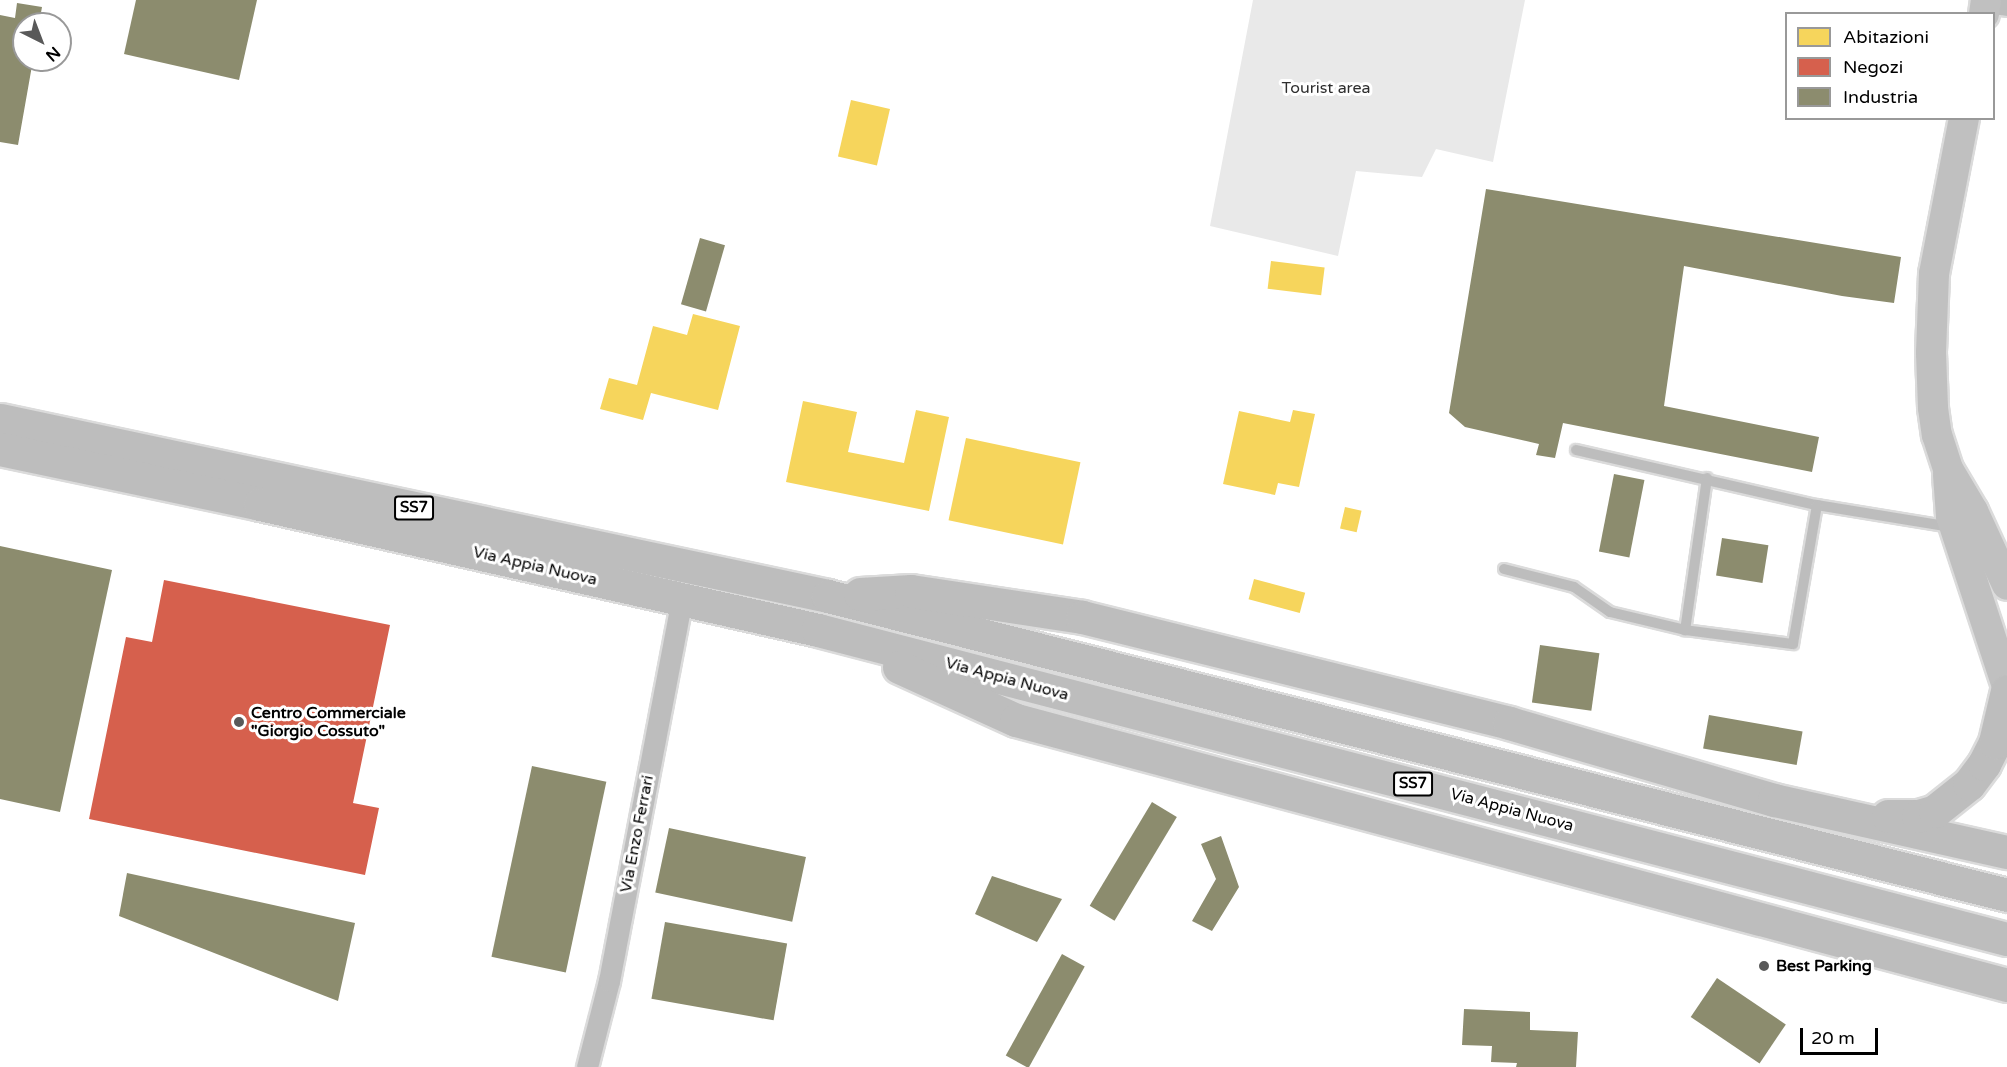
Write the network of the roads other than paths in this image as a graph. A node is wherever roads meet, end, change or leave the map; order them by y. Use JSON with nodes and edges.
{"nodes":[{"id":1,"x":1964,"y":120,"type":"edge"},
{"id":2,"x":0,"y":420,"type":"edge"},
{"id":3,"x":0,"y":449,"type":"edge"},
{"id":4,"x":1576,"y":450,"type":"dead end"},
{"id":5,"x":1948,"y":469,"type":"junction"},
{"id":6,"x":1707,"y":478,"type":"junction"},
{"id":7,"x":1817,"y":504,"type":"junction"},
{"id":8,"x":1955,"y":528,"type":"junction"},
{"id":9,"x":1504,"y":569,"type":"dead end"},
{"id":10,"x":2007,"y":585,"type":"edge"},
{"id":11,"x":828,"y":596,"type":"junction"},
{"id":12,"x":682,"y":599,"type":"junction"},
{"id":13,"x":818,"y":630,"type":"junction"},
{"id":14,"x":1685,"y":630,"type":"junction"},
{"id":15,"x":2007,"y":686,"type":"edge"},
{"id":16,"x":2007,"y":691,"type":"edge"},
{"id":17,"x":1774,"y":800,"type":"junction"},
{"id":18,"x":2007,"y":852,"type":"edge"},
{"id":19,"x":2007,"y":895,"type":"edge"},
{"id":20,"x":2007,"y":939,"type":"edge"},
{"id":21,"x":2007,"y":985,"type":"edge"},
{"id":22,"x":587,"y":1067,"type":"edge"}],
"edges":[{"from":1,"to":5,"type":"street"},
{"from":2,"to":11,"type":"main road","name":"Via Appia Nuova","number":"SS7"},
{"from":3,"to":12,"type":"main road","name":"Via Appia Nuova","number":"SS7"},
{"from":4,"to":6,"type":"lane"},
{"from":5,"to":8,"type":"street"},
{"from":5,"to":10,"type":"street"},
{"from":6,"to":7,"type":"lane"},
{"from":6,"to":14,"type":"lane"},
{"from":7,"to":8,"type":"lane"},
{"from":7,"to":14,"type":"lane"},
{"from":8,"to":15,"type":"street"},
{"from":9,"to":14,"type":"lane"},
{"from":11,"to":17,"type":"main road"},
{"from":11,"to":19,"type":"main road","name":"Via Appia Nuova","number":"SS7"},
{"from":12,"to":13,"type":"main road","name":"Via Appia Nuova","number":"SS7"},
{"from":12,"to":22,"type":"street","name":"Via Enzo Ferrari"},
{"from":13,"to":20,"type":"main road","name":"Via Appia Nuova","number":"SS7"},
{"from":13,"to":21,"type":"main road"},
{"from":16,"to":17,"type":"main road"},
{"from":17,"to":18,"type":"main road"}]}
